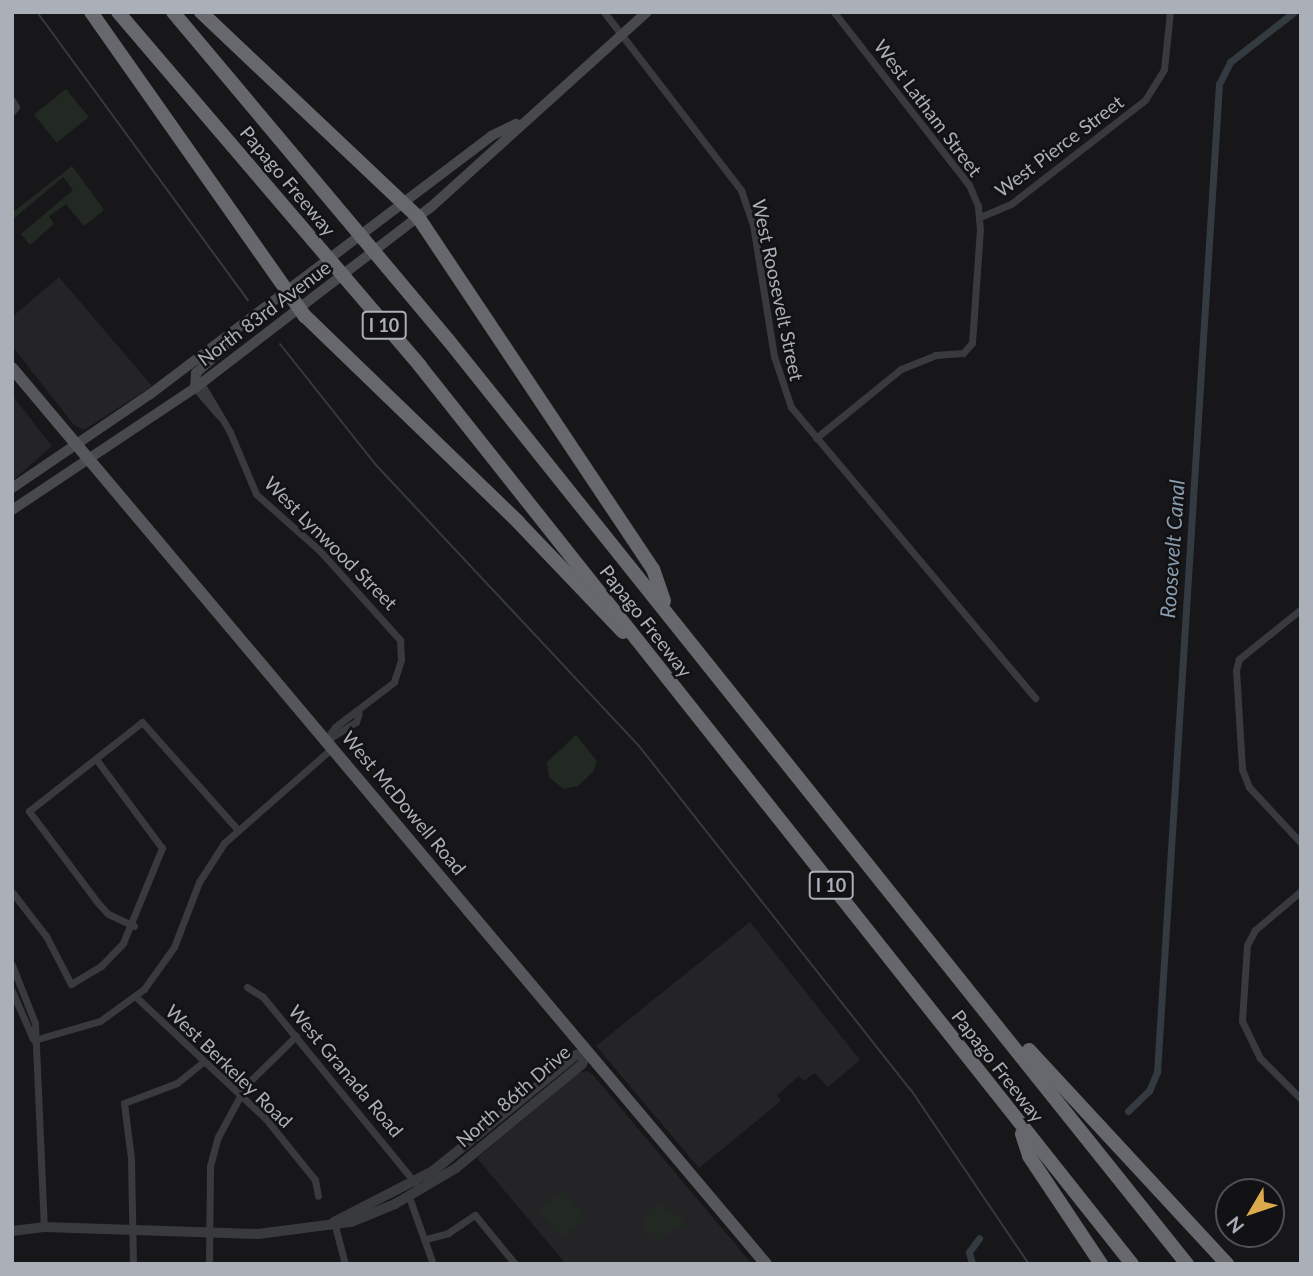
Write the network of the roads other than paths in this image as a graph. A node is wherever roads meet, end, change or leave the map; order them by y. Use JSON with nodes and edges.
{"nodes":[{"id":1,"x":91,"y":12,"type":"edge"},
{"id":2,"x":118,"y":12,"type":"edge"},
{"id":3,"x":173,"y":12,"type":"edge"},
{"id":4,"x":201,"y":12,"type":"edge"},
{"id":5,"x":604,"y":12,"type":"edge"},
{"id":6,"x":647,"y":12,"type":"edge"},
{"id":7,"x":834,"y":12,"type":"edge"},
{"id":8,"x":1170,"y":12,"type":"edge"},
{"id":9,"x":621,"y":34,"type":"junction"},
{"id":10,"x":519,"y":123,"type":"junction"},
{"id":11,"x":405,"y":202,"type":"junction"},
{"id":12,"x":980,"y":216,"type":"junction"},
{"id":13,"x":418,"y":217,"type":"junction"},
{"id":14,"x":286,"y":291,"type":"junction"},
{"id":15,"x":299,"y":308,"type":"junction"},
{"id":16,"x":232,"y":333,"type":"junction"},
{"id":17,"x":12,"y":368,"type":"edge"},
{"id":18,"x":198,"y":385,"type":"junction"},
{"id":19,"x":816,"y":438,"type":"junction"},
{"id":20,"x":75,"y":445,"type":"junction"},
{"id":21,"x":87,"y":458,"type":"junction"},
{"id":22,"x":12,"y":488,"type":"edge"},
{"id":23,"x":12,"y":510,"type":"edge"},
{"id":24,"x":668,"y":612,"type":"junction"},
{"id":25,"x":1299,"y":613,"type":"edge"},
{"id":26,"x":641,"y":645,"type":"junction"},
{"id":27,"x":1035,"y":698,"type":"dead end"},
{"id":28,"x":329,"y":744,"type":"junction"},
{"id":29,"x":96,"y":759,"type":"junction"},
{"id":30,"x":237,"y":829,"type":"junction"},
{"id":31,"x":1301,"y":843,"type":"edge"},
{"id":32,"x":12,"y":891,"type":"edge"},
{"id":33,"x":1301,"y":891,"type":"edge"},
{"id":34,"x":134,"y":926,"type":"junction"},
{"id":35,"x":12,"y":965,"type":"edge"},
{"id":36,"x":247,"y":987,"type":"dead end"},
{"id":37,"x":970,"y":989,"type":"junction"},
{"id":38,"x":12,"y":991,"type":"edge"},
{"id":39,"x":135,"y":996,"type":"junction"},
{"id":40,"x":296,"y":1036,"type":"junction"},
{"id":41,"x":34,"y":1040,"type":"junction"},
{"id":42,"x":587,"y":1052,"type":"junction"},
{"id":43,"x":202,"y":1063,"type":"junction"},
{"id":44,"x":238,"y":1097,"type":"junction"},
{"id":45,"x":1301,"y":1099,"type":"edge"},
{"id":46,"x":1020,"y":1126,"type":"junction"},
{"id":47,"x":444,"y":1170,"type":"junction"},
{"id":48,"x":415,"y":1183,"type":"junction"},
{"id":49,"x":318,"y":1196,"type":"dead end"},
{"id":50,"x":409,"y":1196,"type":"junction"},
{"id":51,"x":334,"y":1222,"type":"junction"},
{"id":52,"x":44,"y":1227,"type":"junction"},
{"id":53,"x":133,"y":1230,"type":"junction"},
{"id":54,"x":12,"y":1231,"type":"edge"},
{"id":55,"x":209,"y":1234,"type":"junction"},
{"id":56,"x":426,"y":1239,"type":"junction"},
{"id":57,"x":133,"y":1264,"type":"edge"},
{"id":58,"x":209,"y":1264,"type":"edge"},
{"id":59,"x":345,"y":1264,"type":"edge"},
{"id":60,"x":433,"y":1264,"type":"edge"},
{"id":61,"x":515,"y":1264,"type":"edge"},
{"id":62,"x":766,"y":1264,"type":"edge"},
{"id":63,"x":1101,"y":1264,"type":"edge"},
{"id":64,"x":1132,"y":1264,"type":"edge"},
{"id":65,"x":1187,"y":1264,"type":"edge"},
{"id":66,"x":1227,"y":1264,"type":"edge"}],
"edges":[{"from":1,"to":14,"type":"highway"},
{"from":2,"to":26,"type":"highway","name":"Papago Freeway","number":"I 10"},
{"from":3,"to":24,"type":"highway","name":"Papago Freeway","number":"I 10"},
{"from":4,"to":11,"type":"highway"},
{"from":5,"to":9,"type":"street","name":"West Roosevelt Street"},
{"from":6,"to":9,"type":"main road","name":"North 83rd Avenue"},
{"from":7,"to":12,"type":"street","name":"West Latham Street"},
{"from":8,"to":12,"type":"street","name":"West Pierce Street"},
{"from":9,"to":10,"type":"main road","name":"North 83rd Avenue"},
{"from":9,"to":19,"type":"street","name":"West Roosevelt Street"},
{"from":10,"to":11,"type":"main road","name":"North 83rd Avenue"},
{"from":10,"to":13,"type":"main road","name":"North 83rd Avenue"},
{"from":11,"to":13,"type":"highway"},
{"from":11,"to":14,"type":"main road","name":"North 83rd Avenue"},
{"from":12,"to":19,"type":"street","name":"West Latham Street"},
{"from":13,"to":15,"type":"main road","name":"North 83rd Avenue"},
{"from":13,"to":24,"type":"highway"},
{"from":14,"to":15,"type":"highway"},
{"from":14,"to":16,"type":"main road","name":"North 83rd Avenue"},
{"from":15,"to":18,"type":"main road","name":"North 83rd Avenue"},
{"from":15,"to":26,"type":"highway"},
{"from":16,"to":18,"type":"main road"},
{"from":16,"to":20,"type":"main road","name":"North 83rd Avenue"},
{"from":17,"to":20,"type":"main road","name":"West McDowell Road"},
{"from":18,"to":21,"type":"main road","name":"North 83rd Avenue"},
{"from":18,"to":28,"type":"street","name":"West Lynwood Street"},
{"from":19,"to":27,"type":"street","name":"West Roosevelt Street"},
{"from":20,"to":21,"type":"main road","name":"West McDowell Road"},
{"from":20,"to":22,"type":"main road","name":"North 83rd Avenue"},
{"from":21,"to":23,"type":"main road","name":"North 83rd Avenue"},
{"from":21,"to":28,"type":"main road","name":"West McDowell Road"},
{"from":24,"to":37,"type":"highway","name":"Papago Freeway","number":"I 10"},
{"from":25,"to":31,"type":"street"},
{"from":26,"to":46,"type":"highway","name":"Papago Freeway","number":"I 10"},
{"from":28,"to":30,"type":"street"},
{"from":28,"to":42,"type":"main road","name":"West McDowell Road"},
{"from":29,"to":30,"type":"street"},
{"from":29,"to":34,"type":"street"},
{"from":29,"to":34,"type":"street"},
{"from":30,"to":39,"type":"street"},
{"from":32,"to":34,"type":"street"},
{"from":33,"to":45,"type":"street"},
{"from":35,"to":41,"type":"street"},
{"from":36,"to":40,"type":"street","name":"West Granada Road"},
{"from":37,"to":65,"type":"highway","name":"Papago Freeway","number":"I 10"},
{"from":37,"to":66,"type":"highway"},
{"from":38,"to":41,"type":"street"},
{"from":39,"to":41,"type":"street"},
{"from":39,"to":43,"type":"street","name":"West Berkeley Road"},
{"from":40,"to":44,"type":"street"},
{"from":40,"to":48,"type":"street","name":"West Granada Road"},
{"from":41,"to":52,"type":"street"},
{"from":42,"to":47,"type":"street","name":"North 86th Drive"},
{"from":42,"to":62,"type":"main road","name":"West McDowell Road"},
{"from":43,"to":44,"type":"street","name":"West Berkeley Road"},
{"from":43,"to":53,"type":"street"},
{"from":44,"to":49,"type":"street","name":"West Berkeley Road"},
{"from":44,"to":55,"type":"street"},
{"from":46,"to":63,"type":"highway"},
{"from":46,"to":64,"type":"highway","name":"Papago Freeway","number":"I 10"},
{"from":47,"to":48,"type":"street","name":"North 86th Drive"},
{"from":47,"to":50,"type":"street","name":"North 86th Drive"},
{"from":48,"to":51,"type":"street","name":"North 86th Drive"},
{"from":50,"to":51,"type":"street","name":"North 86th Drive"},
{"from":50,"to":56,"type":"street"},
{"from":51,"to":55,"type":"street","name":"North 86th Drive"},
{"from":51,"to":59,"type":"street"},
{"from":52,"to":53,"type":"street","name":"North 86th Drive"},
{"from":52,"to":54,"type":"street","name":"North 86th Drive"},
{"from":53,"to":55,"type":"street","name":"North 86th Drive"},
{"from":53,"to":57,"type":"street"},
{"from":55,"to":58,"type":"street"},
{"from":56,"to":60,"type":"street"},
{"from":56,"to":61,"type":"street"}]}
